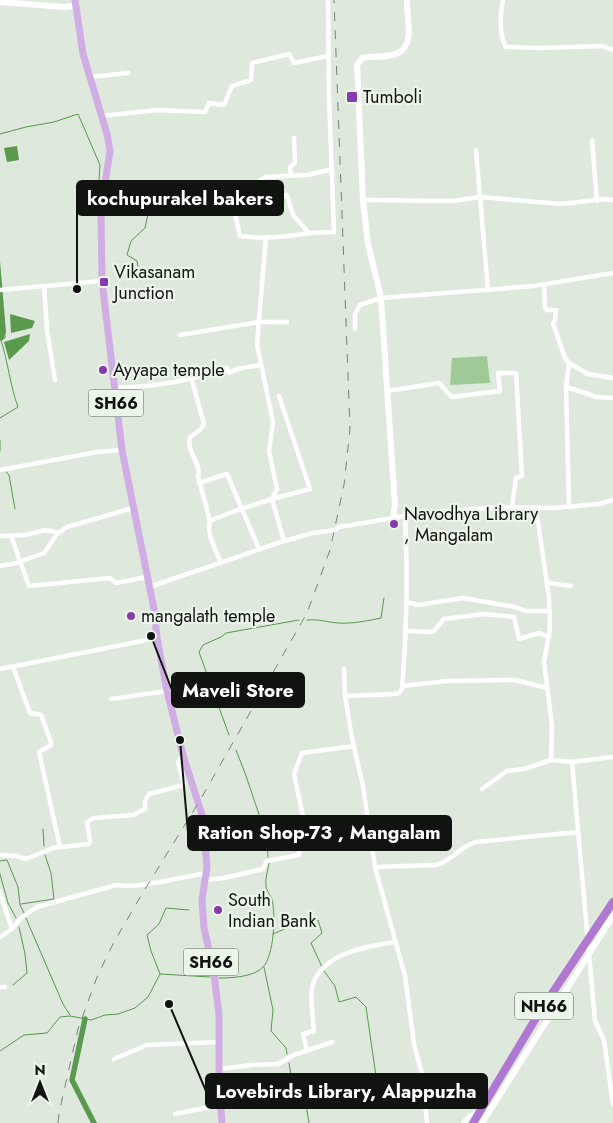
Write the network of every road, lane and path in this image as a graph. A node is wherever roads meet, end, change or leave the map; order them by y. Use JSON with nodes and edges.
{"nodes":[{"id":1,"x":328,"y":0,"type":"edge"},
{"id":2,"x":407,"y":0,"type":"edge"},
{"id":3,"x":503,"y":0,"type":"edge"},
{"id":4,"x":0,"y":2,"type":"edge"},
{"id":5,"x":77,"y":2,"type":"edge"},
{"id":6,"x":613,"y":50,"type":"edge"},
{"id":7,"x":328,"y":56,"type":"junction"},
{"id":8,"x":128,"y":73,"type":"dead end"},
{"id":9,"x":89,"y":77,"type":"junction"},
{"id":10,"x":101,"y":116,"type":"junction"},
{"id":11,"x":294,"y":138,"type":"dead end"},
{"id":12,"x":592,"y":140,"type":"dead end"},
{"id":13,"x":476,"y":150,"type":"dead end"},
{"id":14,"x":332,"y":169,"type":"junction"},
{"id":15,"x":291,"y":176,"type":"junction"},
{"id":16,"x":259,"y":181,"type":"junction"},
{"id":17,"x":246,"y":186,"type":"dead end"},
{"id":18,"x":256,"y":196,"type":"junction"},
{"id":19,"x":480,"y":197,"type":"junction"},
{"id":20,"x":363,"y":200,"type":"junction"},
{"id":21,"x":613,"y":200,"type":"edge"},
{"id":22,"x":597,"y":201,"type":"junction"},
{"id":23,"x":233,"y":205,"type":"junction"},
{"id":24,"x":101,"y":209,"type":"junction"},
{"id":25,"x":310,"y":233,"type":"junction"},
{"id":26,"x":266,"y":237,"type":"junction"},
{"id":27,"x":613,"y":273,"type":"edge"},
{"id":28,"x":102,"y":281,"type":"junction"},
{"id":29,"x":544,"y":284,"type":"junction"},
{"id":30,"x":44,"y":286,"type":"junction"},
{"id":31,"x":0,"y":290,"type":"edge"},
{"id":32,"x":488,"y":290,"type":"junction"},
{"id":33,"x":380,"y":298,"type":"junction"},
{"id":34,"x":259,"y":322,"type":"junction"},
{"id":35,"x":287,"y":322,"type":"dead end"},
{"id":36,"x":355,"y":329,"type":"dead end"},
{"id":37,"x":180,"y":335,"type":"dead end"},
{"id":38,"x":570,"y":364,"type":"junction"},
{"id":39,"x":260,"y":365,"type":"junction"},
{"id":40,"x":191,"y":377,"type":"junction"},
{"id":41,"x":613,"y":378,"type":"edge"},
{"id":42,"x":55,"y":380,"type":"dead end"},
{"id":43,"x":566,"y":387,"type":"junction"},
{"id":44,"x":114,"y":388,"type":"junction"},
{"id":45,"x":386,"y":391,"type":"junction"},
{"id":46,"x":279,"y":396,"type":"dead end"},
{"id":47,"x":613,"y":398,"type":"edge"},
{"id":48,"x":122,"y":450,"type":"junction"},
{"id":49,"x":0,"y":470,"type":"edge"},
{"id":50,"x":199,"y":483,"type":"junction"},
{"id":51,"x":272,"y":500,"type":"junction"},
{"id":52,"x":613,"y":500,"type":"edge"},
{"id":53,"x":569,"y":506,"type":"junction"},
{"id":54,"x":512,"y":507,"type":"junction"},
{"id":55,"x":133,"y":508,"type":"junction"},
{"id":56,"x":536,"y":508,"type":"junction"},
{"id":57,"x":242,"y":509,"type":"junction"},
{"id":58,"x":405,"y":515,"type":"junction"},
{"id":59,"x":393,"y":518,"type":"junction"},
{"id":60,"x":210,"y":521,"type":"junction"},
{"id":61,"x":59,"y":533,"type":"junction"},
{"id":62,"x":0,"y":536,"type":"edge"},
{"id":63,"x":11,"y":536,"type":"junction"},
{"id":64,"x":284,"y":541,"type":"junction"},
{"id":65,"x":259,"y":549,"type":"junction"},
{"id":66,"x":21,"y":561,"type":"junction"},
{"id":67,"x":221,"y":563,"type":"junction"},
{"id":68,"x":0,"y":566,"type":"edge"},
{"id":69,"x":147,"y":577,"type":"junction"},
{"id":70,"x":548,"y":583,"type":"junction"},
{"id":71,"x":571,"y":586,"type":"dead end"},
{"id":72,"x":149,"y":587,"type":"junction"},
{"id":73,"x":406,"y":602,"type":"junction"},
{"id":74,"x":550,"y":611,"type":"junction"},
{"id":75,"x":406,"y":631,"type":"junction"},
{"id":76,"x":549,"y":636,"type":"junction"},
{"id":77,"x":157,"y":638,"type":"junction"},
{"id":78,"x":13,"y":667,"type":"junction"},
{"id":79,"x":344,"y":669,"type":"dead end"},
{"id":80,"x":0,"y":670,"type":"edge"},
{"id":81,"x":402,"y":686,"type":"junction"},
{"id":82,"x":547,"y":688,"type":"junction"},
{"id":83,"x":167,"y":691,"type":"junction"},
{"id":84,"x":345,"y":696,"type":"junction"},
{"id":85,"x":111,"y":699,"type":"dead end"},
{"id":86,"x":354,"y":746,"type":"junction"},
{"id":87,"x":183,"y":754,"type":"junction"},
{"id":88,"x":613,"y":757,"type":"edge"},
{"id":89,"x":551,"y":760,"type":"junction"},
{"id":90,"x":572,"y":762,"type":"junction"},
{"id":91,"x":482,"y":789,"type":"dead end"},
{"id":92,"x":368,"y":818,"type":"junction"},
{"id":93,"x":306,"y":828,"type":"junction"},
{"id":94,"x":578,"y":832,"type":"junction"},
{"id":95,"x":206,"y":845,"type":"junction"},
{"id":96,"x":60,"y":847,"type":"junction"},
{"id":97,"x":0,"y":856,"type":"edge"},
{"id":98,"x":375,"y":867,"type":"junction"},
{"id":99,"x":206,"y":876,"type":"junction"},
{"id":100,"x":0,"y":892,"type":"edge"},
{"id":101,"x":612,"y":906,"type":"edge"},
{"id":102,"x":613,"y":916,"type":"edge"},
{"id":103,"x":12,"y":928,"type":"junction"},
{"id":104,"x":0,"y":937,"type":"edge"},
{"id":105,"x":588,"y":940,"type":"junction"},
{"id":106,"x":395,"y":942,"type":"junction"},
{"id":107,"x":589,"y":952,"type":"junction"},
{"id":108,"x":219,"y":1042,"type":"junction"},
{"id":109,"x":332,"y":1042,"type":"dead end"},
{"id":110,"x":306,"y":1051,"type":"junction"},
{"id":111,"x":114,"y":1059,"type":"dead end"},
{"id":112,"x":218,"y":1069,"type":"junction"},
{"id":113,"x":611,"y":1087,"type":"edge"},
{"id":114,"x":613,"y":1104,"type":"edge"},
{"id":115,"x":220,"y":1105,"type":"junction"},
{"id":116,"x":479,"y":1112,"type":"junction"},
{"id":117,"x":175,"y":1114,"type":"dead end"},
{"id":118,"x":222,"y":1123,"type":"edge"},
{"id":119,"x":426,"y":1123,"type":"edge"},
{"id":120,"x":464,"y":1123,"type":"edge"},
{"id":121,"x":473,"y":1123,"type":"edge"},
{"id":122,"x":482,"y":1123,"type":"edge"}],
"edges":[{"from":1,"to":7,"type":"street"},
{"from":2,"to":20,"type":"street"},
{"from":3,"to":6,"type":"street"},
{"from":4,"to":5,"type":"street"},
{"from":5,"to":9,"type":"main road","number":"SH66"},
{"from":7,"to":10,"type":"street"},
{"from":7,"to":14,"type":"street"},
{"from":8,"to":9,"type":"street"},
{"from":9,"to":10,"type":"main road","number":"SH66"},
{"from":10,"to":24,"type":"main road","number":"SH66"},
{"from":11,"to":15,"type":"street"},
{"from":12,"to":22,"type":"street"},
{"from":13,"to":19,"type":"street"},
{"from":14,"to":15,"type":"street"},
{"from":14,"to":25,"type":"street"},
{"from":15,"to":16,"type":"street"},
{"from":16,"to":17,"type":"street"},
{"from":16,"to":18,"type":"street"},
{"from":18,"to":23,"type":"street"},
{"from":18,"to":25,"type":"street"},
{"from":19,"to":20,"type":"street"},
{"from":19,"to":22,"type":"street"},
{"from":19,"to":32,"type":"street"},
{"from":20,"to":33,"type":"street"},
{"from":21,"to":22,"type":"street"},
{"from":23,"to":24,"type":"street"},
{"from":23,"to":26,"type":"street"},
{"from":24,"to":28,"type":"main road","number":"SH66"},
{"from":25,"to":26,"type":"street"},
{"from":26,"to":34,"type":"street"},
{"from":27,"to":29,"type":"street"},
{"from":28,"to":30,"type":"street"},
{"from":28,"to":44,"type":"main road","number":"SH66"},
{"from":29,"to":32,"type":"street"},
{"from":29,"to":38,"type":"street"},
{"from":30,"to":31,"type":"street"},
{"from":30,"to":42,"type":"street"},
{"from":32,"to":33,"type":"street"},
{"from":33,"to":36,"type":"street"},
{"from":33,"to":45,"type":"street"},
{"from":34,"to":35,"type":"street"},
{"from":34,"to":37,"type":"street"},
{"from":34,"to":39,"type":"street"},
{"from":38,"to":41,"type":"street"},
{"from":38,"to":43,"type":"street"},
{"from":39,"to":40,"type":"street"},
{"from":39,"to":51,"type":"street"},
{"from":40,"to":44,"type":"street"},
{"from":40,"to":50,"type":"street"},
{"from":43,"to":47,"type":"street"},
{"from":43,"to":53,"type":"street"},
{"from":44,"to":48,"type":"main road","number":"SH66"},
{"from":45,"to":54,"type":"street"},
{"from":45,"to":59,"type":"street"},
{"from":46,"to":51,"type":"street"},
{"from":48,"to":49,"type":"street"},
{"from":48,"to":55,"type":"main road","number":"SH66"},
{"from":50,"to":57,"type":"street"},
{"from":50,"to":60,"type":"street"},
{"from":51,"to":57,"type":"street"},
{"from":51,"to":64,"type":"street"},
{"from":52,"to":53,"type":"street"},
{"from":53,"to":56,"type":"street"},
{"from":54,"to":56,"type":"street"},
{"from":54,"to":58,"type":"street"},
{"from":55,"to":61,"type":"street"},
{"from":55,"to":69,"type":"main road","number":"SH66"},
{"from":56,"to":70,"type":"street"},
{"from":57,"to":60,"type":"street"},
{"from":57,"to":65,"type":"street"},
{"from":58,"to":59,"type":"street"},
{"from":58,"to":73,"type":"street"},
{"from":59,"to":64,"type":"street"},
{"from":60,"to":67,"type":"street"},
{"from":61,"to":63,"type":"street"},
{"from":61,"to":66,"type":"street"},
{"from":62,"to":63,"type":"street"},
{"from":63,"to":66,"type":"street"},
{"from":64,"to":65,"type":"street"},
{"from":65,"to":67,"type":"street"},
{"from":66,"to":68,"type":"street"},
{"from":66,"to":69,"type":"street"},
{"from":67,"to":72,"type":"street"},
{"from":69,"to":72,"type":"main road","number":"SH66"},
{"from":70,"to":71,"type":"street"},
{"from":70,"to":74,"type":"street"},
{"from":72,"to":77,"type":"main road","number":"SH66"},
{"from":73,"to":74,"type":"street"},
{"from":73,"to":75,"type":"street"},
{"from":74,"to":76,"type":"street"},
{"from":75,"to":76,"type":"street"},
{"from":75,"to":81,"type":"street"},
{"from":76,"to":82,"type":"street"},
{"from":77,"to":78,"type":"street"},
{"from":77,"to":83,"type":"main road","number":"SH66"},
{"from":78,"to":80,"type":"street"},
{"from":78,"to":96,"type":"street"},
{"from":79,"to":84,"type":"street"},
{"from":81,"to":82,"type":"street"},
{"from":81,"to":84,"type":"street"},
{"from":82,"to":89,"type":"street"},
{"from":83,"to":85,"type":"street"},
{"from":83,"to":87,"type":"main road","number":"SH66"},
{"from":84,"to":86,"type":"street"},
{"from":86,"to":92,"type":"street"},
{"from":86,"to":93,"type":"street"},
{"from":87,"to":95,"type":"main road","number":"SH66"},
{"from":87,"to":96,"type":"street"},
{"from":88,"to":90,"type":"street"},
{"from":89,"to":90,"type":"street"},
{"from":89,"to":91,"type":"street"},
{"from":90,"to":94,"type":"street"},
{"from":92,"to":93,"type":"street"},
{"from":92,"to":98,"type":"street"},
{"from":93,"to":95,"type":"street"},
{"from":93,"to":99,"type":"street"},
{"from":94,"to":98,"type":"street"},
{"from":94,"to":105,"type":"street"},
{"from":95,"to":99,"type":"main road","number":"SH66"},
{"from":96,"to":97,"type":"street"},
{"from":98,"to":106,"type":"street"},
{"from":99,"to":103,"type":"street"},
{"from":99,"to":108,"type":"main road","number":"SH66"},
{"from":100,"to":103,"type":"street"},
{"from":101,"to":105,"type":"highway","number":"NH66"},
{"from":102,"to":107,"type":"street"},
{"from":103,"to":104,"type":"street"},
{"from":105,"to":107,"type":"street"},
{"from":105,"to":116,"type":"highway","number":"NH66"},
{"from":106,"to":110,"type":"street"},
{"from":106,"to":119,"type":"street"},
{"from":107,"to":113,"type":"street"},
{"from":107,"to":122,"type":"street"},
{"from":108,"to":111,"type":"street"},
{"from":108,"to":112,"type":"main road","number":"SH66"},
{"from":109,"to":110,"type":"street"},
{"from":110,"to":112,"type":"street"},
{"from":112,"to":115,"type":"main road","number":"SH66"},
{"from":113,"to":114,"type":"street"},
{"from":115,"to":117,"type":"street"},
{"from":115,"to":118,"type":"main road","number":"SH66"},
{"from":116,"to":120,"type":"street"},
{"from":116,"to":121,"type":"highway","number":"NH66"}]}
